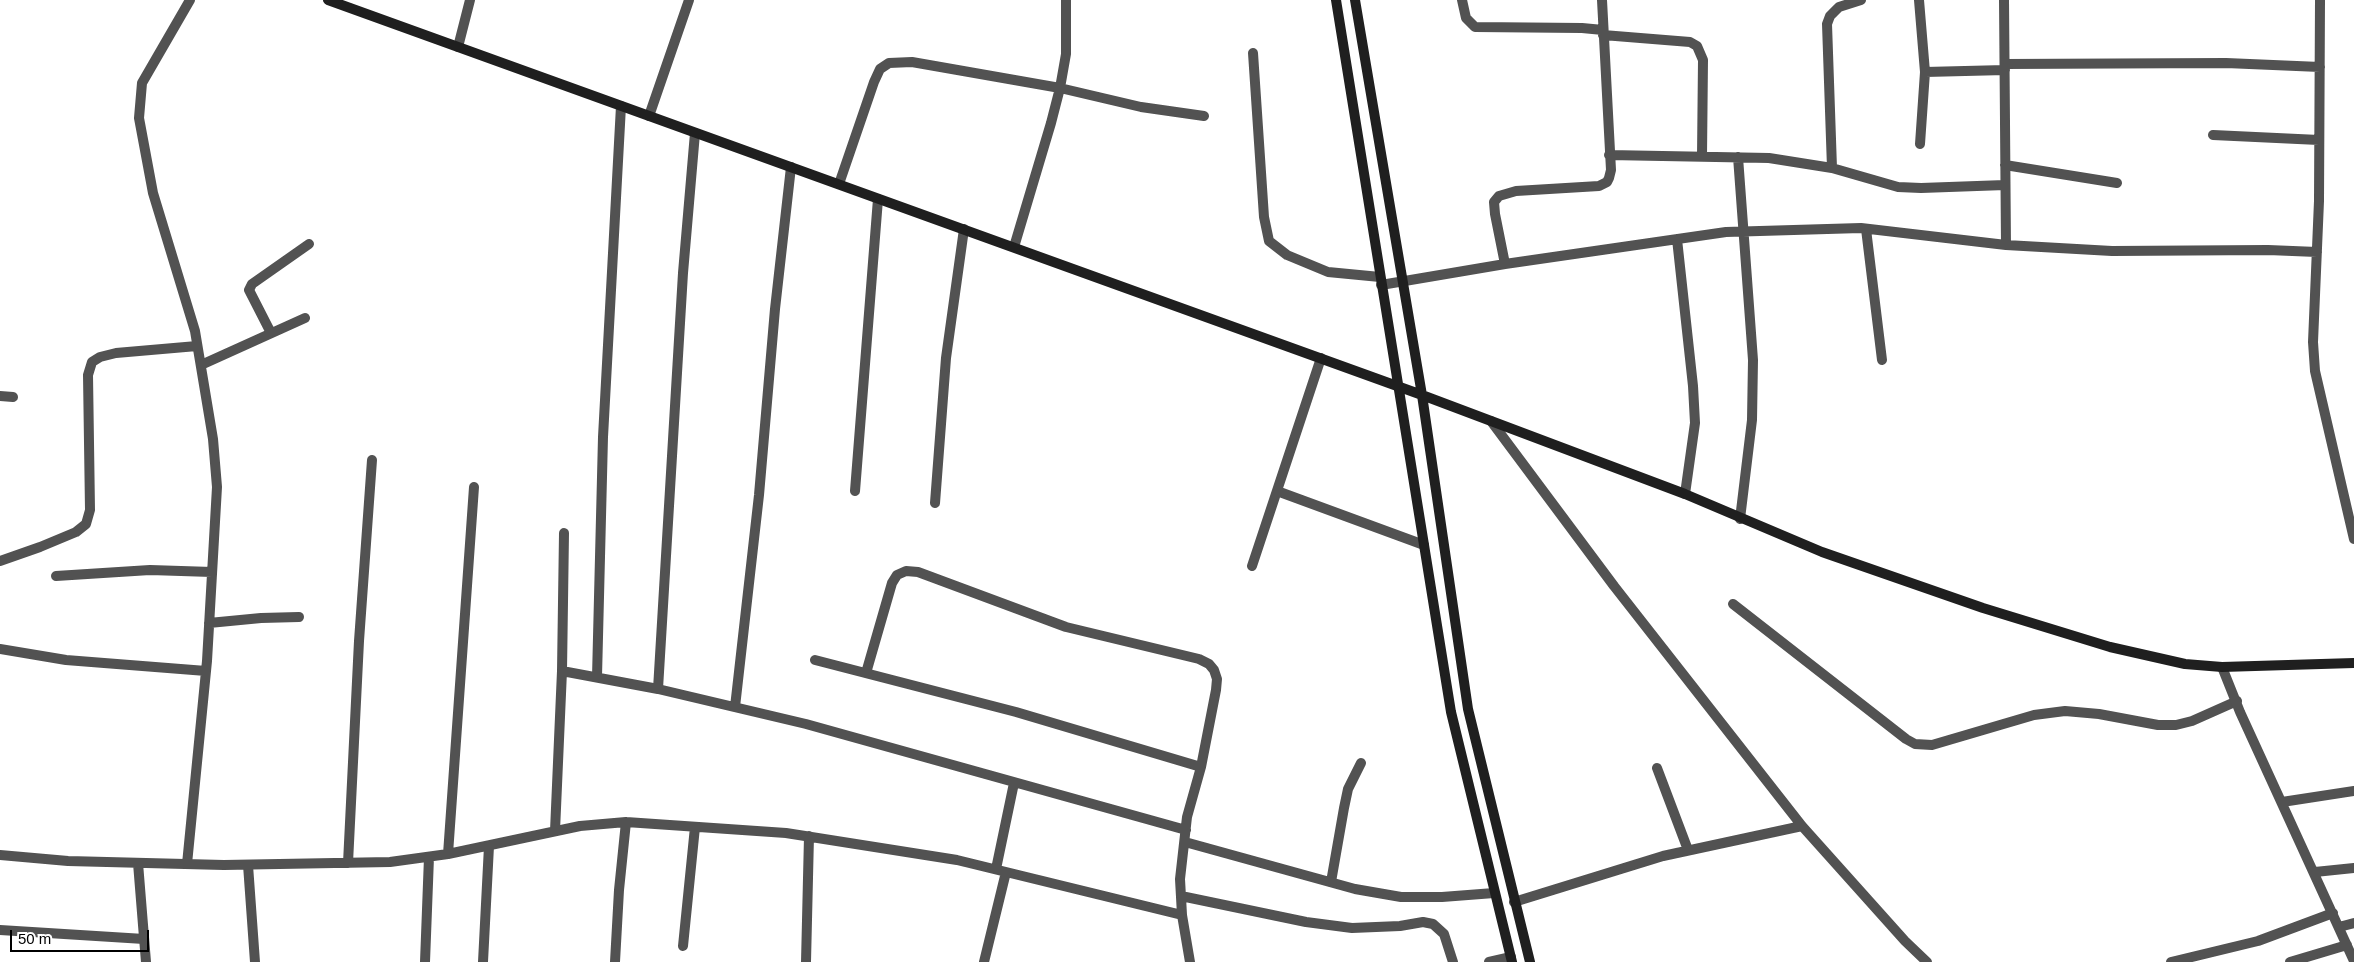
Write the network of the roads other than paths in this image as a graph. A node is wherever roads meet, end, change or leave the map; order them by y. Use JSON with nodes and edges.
{"nodes":[{"id":1,"x":190,"y":0,"type":"edge"},
{"id":2,"x":328,"y":0,"type":"edge"},
{"id":3,"x":470,"y":0,"type":"edge"},
{"id":4,"x":689,"y":0,"type":"edge"},
{"id":5,"x":1066,"y":0,"type":"edge"},
{"id":6,"x":1336,"y":0,"type":"edge"},
{"id":7,"x":1355,"y":0,"type":"edge"},
{"id":8,"x":1462,"y":0,"type":"edge"},
{"id":9,"x":1602,"y":0,"type":"edge"},
{"id":10,"x":1861,"y":0,"type":"edge"},
{"id":11,"x":1919,"y":0,"type":"edge"},
{"id":12,"x":2004,"y":0,"type":"edge"},
{"id":13,"x":2320,"y":0,"type":"edge"},
{"id":14,"x":1603,"y":33,"type":"junction"},
{"id":15,"x":458,"y":47,"type":"junction"},
{"id":16,"x":1253,"y":53,"type":"dead end"},
{"id":17,"x":2005,"y":67,"type":"junction"},
{"id":18,"x":2320,"y":67,"type":"junction"},
{"id":19,"x":1925,"y":72,"type":"junction"},
{"id":20,"x":1060,"y":88,"type":"junction"},
{"id":21,"x":621,"y":106,"type":"junction"},
{"id":22,"x":649,"y":116,"type":"junction"},
{"id":23,"x":1204,"y":116,"type":"dead end"},
{"id":24,"x":696,"y":133,"type":"junction"},
{"id":25,"x":2213,"y":135,"type":"dead end"},
{"id":26,"x":2319,"y":140,"type":"junction"},
{"id":27,"x":1920,"y":144,"type":"dead end"},
{"id":28,"x":1610,"y":155,"type":"junction"},
{"id":29,"x":1702,"y":156,"type":"junction"},
{"id":30,"x":1738,"y":157,"type":"junction"},
{"id":31,"x":2005,"y":165,"type":"junction"},
{"id":32,"x":791,"y":167,"type":"junction"},
{"id":33,"x":1832,"y":168,"type":"junction"},
{"id":34,"x":2117,"y":183,"type":"dead end"},
{"id":35,"x":839,"y":184,"type":"junction"},
{"id":36,"x":2005,"y":185,"type":"junction"},
{"id":37,"x":878,"y":199,"type":"junction"},
{"id":38,"x":964,"y":229,"type":"junction"},
{"id":39,"x":1866,"y":229,"type":"junction"},
{"id":40,"x":1743,"y":232,"type":"junction"},
{"id":41,"x":1676,"y":239,"type":"junction"},
{"id":42,"x":309,"y":244,"type":"dead end"},
{"id":43,"x":2006,"y":245,"type":"junction"},
{"id":44,"x":1014,"y":248,"type":"junction"},
{"id":45,"x":2317,"y":252,"type":"junction"},
{"id":46,"x":1505,"y":264,"type":"junction"},
{"id":47,"x":1380,"y":281,"type":"junction"},
{"id":48,"x":1402,"y":282,"type":"junction"},
{"id":49,"x":306,"y":318,"type":"dead end"},
{"id":50,"x":271,"y":333,"type":"junction"},
{"id":51,"x":198,"y":346,"type":"junction"},
{"id":52,"x":1321,"y":358,"type":"junction"},
{"id":53,"x":1882,"y":360,"type":"dead end"},
{"id":54,"x":201,"y":365,"type":"junction"},
{"id":55,"x":1397,"y":386,"type":"junction"},
{"id":56,"x":1422,"y":395,"type":"junction"},
{"id":57,"x":0,"y":396,"type":"edge"},
{"id":58,"x":13,"y":397,"type":"dead end"},
{"id":59,"x":1491,"y":421,"type":"junction"},
{"id":60,"x":372,"y":460,"type":"dead end"},
{"id":61,"x":474,"y":487,"type":"dead end"},
{"id":62,"x":854,"y":491,"type":"dead end"},
{"id":63,"x":1277,"y":491,"type":"junction"},
{"id":64,"x":1685,"y":494,"type":"junction"},
{"id":65,"x":935,"y":503,"type":"dead end"},
{"id":66,"x":1740,"y":519,"type":"junction"},
{"id":67,"x":564,"y":533,"type":"dead end"},
{"id":68,"x":2354,"y":539,"type":"edge"},
{"id":69,"x":1424,"y":545,"type":"junction"},
{"id":70,"x":0,"y":561,"type":"edge"},
{"id":71,"x":1252,"y":566,"type":"dead end"},
{"id":72,"x":212,"y":572,"type":"junction"},
{"id":73,"x":56,"y":576,"type":"dead end"},
{"id":74,"x":1733,"y":604,"type":"dead end"},
{"id":75,"x":299,"y":617,"type":"dead end"},
{"id":76,"x":210,"y":622,"type":"junction"},
{"id":77,"x":0,"y":649,"type":"edge"},
{"id":78,"x":815,"y":660,"type":"dead end"},
{"id":79,"x":2354,"y":662,"type":"edge"},
{"id":80,"x":2222,"y":667,"type":"junction"},
{"id":81,"x":206,"y":671,"type":"junction"},
{"id":82,"x":562,"y":671,"type":"junction"},
{"id":83,"x":866,"y":673,"type":"junction"},
{"id":84,"x":597,"y":677,"type":"junction"},
{"id":85,"x":658,"y":689,"type":"junction"},
{"id":86,"x":2236,"y":701,"type":"junction"},
{"id":87,"x":735,"y":707,"type":"junction"},
{"id":88,"x":1361,"y":763,"type":"dead end"},
{"id":89,"x":1202,"y":767,"type":"junction"},
{"id":90,"x":1658,"y":768,"type":"dead end"},
{"id":91,"x":1014,"y":783,"type":"junction"},
{"id":92,"x":2354,"y":791,"type":"edge"},
{"id":93,"x":2282,"y":802,"type":"junction"},
{"id":94,"x":626,"y":822,"type":"junction"},
{"id":95,"x":695,"y":826,"type":"junction"},
{"id":96,"x":1802,"y":826,"type":"junction"},
{"id":97,"x":1186,"y":830,"type":"junction"},
{"id":98,"x":555,"y":831,"type":"junction"},
{"id":99,"x":809,"y":836,"type":"junction"},
{"id":100,"x":1185,"y":842,"type":"junction"},
{"id":101,"x":489,"y":846,"type":"junction"},
{"id":102,"x":1688,"y":850,"type":"junction"},
{"id":103,"x":448,"y":854,"type":"junction"},
{"id":104,"x":0,"y":855,"type":"edge"},
{"id":105,"x":429,"y":857,"type":"junction"},
{"id":106,"x":138,"y":863,"type":"junction"},
{"id":107,"x":348,"y":863,"type":"junction"},
{"id":108,"x":187,"y":864,"type":"junction"},
{"id":109,"x":248,"y":865,"type":"junction"},
{"id":110,"x":2354,"y":868,"type":"edge"},
{"id":111,"x":1001,"y":870,"type":"junction"},
{"id":112,"x":2315,"y":872,"type":"junction"},
{"id":113,"x":1331,"y":882,"type":"junction"},
{"id":114,"x":1494,"y":893,"type":"junction"},
{"id":115,"x":1181,"y":896,"type":"junction"},
{"id":116,"x":1514,"y":902,"type":"junction"},
{"id":117,"x":2333,"y":913,"type":"junction"},
{"id":118,"x":1182,"y":915,"type":"junction"},
{"id":119,"x":2354,"y":923,"type":"edge"},
{"id":120,"x":2339,"y":927,"type":"junction"},
{"id":121,"x":0,"y":930,"type":"edge"},
{"id":122,"x":144,"y":939,"type":"junction"},
{"id":123,"x":683,"y":946,"type":"dead end"},
{"id":124,"x":2347,"y":946,"type":"junction"},
{"id":125,"x":1512,"y":959,"type":"edge"},
{"id":126,"x":2354,"y":961,"type":"edge"},
{"id":127,"x":146,"y":962,"type":"edge"},
{"id":128,"x":255,"y":962,"type":"edge"},
{"id":129,"x":425,"y":962,"type":"edge"},
{"id":130,"x":483,"y":962,"type":"edge"},
{"id":131,"x":615,"y":962,"type":"edge"},
{"id":132,"x":806,"y":962,"type":"edge"},
{"id":133,"x":984,"y":962,"type":"edge"},
{"id":134,"x":1190,"y":962,"type":"edge"},
{"id":135,"x":1453,"y":962,"type":"edge"},
{"id":136,"x":1489,"y":962,"type":"edge"},
{"id":137,"x":1530,"y":962,"type":"edge"},
{"id":138,"x":1927,"y":962,"type":"edge"},
{"id":139,"x":2170,"y":962,"type":"edge"},
{"id":140,"x":2290,"y":962,"type":"edge"}],
"edges":[{"from":1,"to":51,"type":"street"},
{"from":2,"to":15,"type":"main road"},
{"from":3,"to":15,"type":"street"},
{"from":4,"to":22,"type":"street"},
{"from":5,"to":20,"type":"street"},
{"from":6,"to":47,"type":"main road"},
{"from":7,"to":48,"type":"main road"},
{"from":8,"to":14,"type":"street"},
{"from":9,"to":14,"type":"street"},
{"from":10,"to":33,"type":"street"},
{"from":11,"to":19,"type":"street"},
{"from":12,"to":17,"type":"street"},
{"from":13,"to":18,"type":"street"},
{"from":14,"to":28,"type":"street"},
{"from":14,"to":29,"type":"street"},
{"from":15,"to":21,"type":"main road"},
{"from":16,"to":47,"type":"street"},
{"from":17,"to":18,"type":"street"},
{"from":17,"to":19,"type":"street"},
{"from":17,"to":31,"type":"street"},
{"from":18,"to":26,"type":"street"},
{"from":19,"to":27,"type":"street"},
{"from":20,"to":23,"type":"street"},
{"from":20,"to":35,"type":"street"},
{"from":20,"to":44,"type":"street"},
{"from":21,"to":22,"type":"main road"},
{"from":21,"to":84,"type":"street"},
{"from":22,"to":24,"type":"main road"},
{"from":24,"to":32,"type":"main road"},
{"from":24,"to":85,"type":"street"},
{"from":25,"to":26,"type":"street"},
{"from":26,"to":45,"type":"street"},
{"from":28,"to":29,"type":"street"},
{"from":28,"to":46,"type":"street"},
{"from":29,"to":30,"type":"street"},
{"from":30,"to":33,"type":"street"},
{"from":30,"to":40,"type":"street"},
{"from":31,"to":34,"type":"street"},
{"from":31,"to":36,"type":"street"},
{"from":32,"to":35,"type":"main road"},
{"from":32,"to":87,"type":"street"},
{"from":33,"to":36,"type":"street"},
{"from":35,"to":37,"type":"main road"},
{"from":36,"to":43,"type":"street"},
{"from":37,"to":38,"type":"main road"},
{"from":37,"to":62,"type":"street"},
{"from":38,"to":44,"type":"main road"},
{"from":38,"to":65,"type":"street"},
{"from":39,"to":40,"type":"street"},
{"from":39,"to":43,"type":"street"},
{"from":39,"to":53,"type":"street"},
{"from":40,"to":41,"type":"street"},
{"from":40,"to":66,"type":"street"},
{"from":41,"to":46,"type":"street"},
{"from":41,"to":64,"type":"street"},
{"from":42,"to":50,"type":"street"},
{"from":43,"to":45,"type":"street"},
{"from":44,"to":52,"type":"main road"},
{"from":45,"to":68,"type":"street"},
{"from":46,"to":48,"type":"street"},
{"from":47,"to":48,"type":"street"},
{"from":47,"to":55,"type":"main road"},
{"from":48,"to":56,"type":"main road"},
{"from":49,"to":50,"type":"street"},
{"from":50,"to":54,"type":"street"},
{"from":51,"to":54,"type":"street"},
{"from":51,"to":70,"type":"street"},
{"from":52,"to":55,"type":"main road"},
{"from":52,"to":63,"type":"street"},
{"from":54,"to":72,"type":"street"},
{"from":55,"to":56,"type":"main road"},
{"from":55,"to":69,"type":"main road"},
{"from":56,"to":59,"type":"main road"},
{"from":56,"to":116,"type":"main road"},
{"from":57,"to":58,"type":"street"},
{"from":59,"to":64,"type":"main road"},
{"from":59,"to":96,"type":"street"},
{"from":60,"to":107,"type":"street"},
{"from":61,"to":103,"type":"street"},
{"from":63,"to":69,"type":"street"},
{"from":63,"to":71,"type":"street"},
{"from":64,"to":66,"type":"main road"},
{"from":66,"to":80,"type":"main road"},
{"from":67,"to":82,"type":"street"},
{"from":69,"to":114,"type":"main road"},
{"from":72,"to":73,"type":"street"},
{"from":72,"to":76,"type":"street"},
{"from":74,"to":86,"type":"street"},
{"from":75,"to":76,"type":"street"},
{"from":76,"to":81,"type":"street"},
{"from":77,"to":81,"type":"street"},
{"from":78,"to":83,"type":"street"},
{"from":79,"to":80,"type":"main road"},
{"from":80,"to":86,"type":"street"},
{"from":81,"to":108,"type":"street"},
{"from":82,"to":84,"type":"street"},
{"from":82,"to":98,"type":"street"},
{"from":83,"to":89,"type":"street"},
{"from":83,"to":89,"type":"street"},
{"from":84,"to":85,"type":"street"},
{"from":85,"to":87,"type":"street"},
{"from":86,"to":93,"type":"street"},
{"from":87,"to":91,"type":"street"},
{"from":88,"to":113,"type":"street"},
{"from":89,"to":97,"type":"street"},
{"from":90,"to":102,"type":"street"},
{"from":91,"to":97,"type":"street"},
{"from":91,"to":111,"type":"street"},
{"from":92,"to":93,"type":"street"},
{"from":93,"to":112,"type":"street"},
{"from":94,"to":95,"type":"street"},
{"from":94,"to":98,"type":"street"},
{"from":94,"to":131,"type":"street"},
{"from":95,"to":99,"type":"street"},
{"from":95,"to":123,"type":"street"},
{"from":96,"to":102,"type":"street"},
{"from":96,"to":138,"type":"street"},
{"from":97,"to":100,"type":"street"},
{"from":98,"to":101,"type":"street"},
{"from":99,"to":111,"type":"street"},
{"from":99,"to":132,"type":"street"},
{"from":100,"to":113,"type":"street"},
{"from":100,"to":115,"type":"street"},
{"from":101,"to":103,"type":"street"},
{"from":101,"to":130,"type":"street"},
{"from":102,"to":116,"type":"street"},
{"from":103,"to":105,"type":"street"},
{"from":104,"to":106,"type":"street"},
{"from":105,"to":107,"type":"street"},
{"from":105,"to":129,"type":"street"},
{"from":106,"to":108,"type":"street"},
{"from":106,"to":122,"type":"street"},
{"from":107,"to":109,"type":"street"},
{"from":108,"to":109,"type":"street"},
{"from":109,"to":128,"type":"street"},
{"from":110,"to":112,"type":"street"},
{"from":111,"to":118,"type":"street"},
{"from":111,"to":133,"type":"street"},
{"from":112,"to":117,"type":"street"},
{"from":113,"to":114,"type":"street"},
{"from":114,"to":125,"type":"main road"},
{"from":115,"to":118,"type":"street"},
{"from":115,"to":135,"type":"street"},
{"from":116,"to":137,"type":"main road"},
{"from":117,"to":120,"type":"street"},
{"from":117,"to":139,"type":"street"},
{"from":118,"to":134,"type":"street"},
{"from":119,"to":120,"type":"street"},
{"from":120,"to":124,"type":"street"},
{"from":121,"to":122,"type":"street"},
{"from":122,"to":127,"type":"street"},
{"from":124,"to":126,"type":"street"},
{"from":124,"to":140,"type":"street"},
{"from":125,"to":136,"type":"street"}]}
